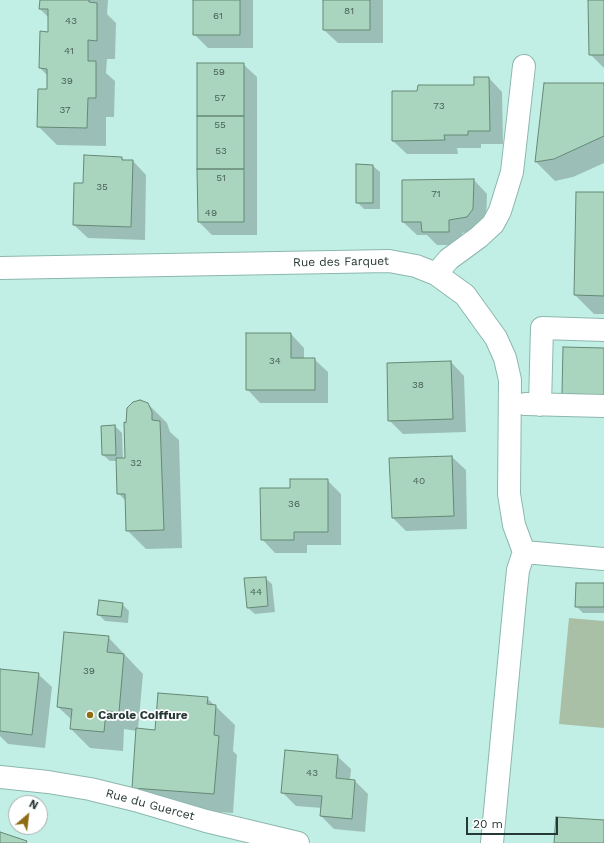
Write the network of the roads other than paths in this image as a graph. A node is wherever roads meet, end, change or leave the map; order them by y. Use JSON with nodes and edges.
{"nodes":[{"id":1,"x":524,"y":66,"type":"dead end"},
{"id":2,"x":0,"y":268,"type":"edge"},
{"id":3,"x":436,"y":274,"type":"junction"},
{"id":4,"x":604,"y":330,"type":"edge"},
{"id":5,"x":510,"y":404,"type":"junction"},
{"id":6,"x":540,"y":405,"type":"junction"},
{"id":7,"x":604,"y":406,"type":"edge"},
{"id":8,"x":524,"y":552,"type":"junction"},
{"id":9,"x":604,"y":560,"type":"edge"},
{"id":10,"x":0,"y":777,"type":"edge"},
{"id":11,"x":298,"y":843,"type":"edge"},
{"id":12,"x":492,"y":843,"type":"edge"}],
"edges":[{"from":1,"to":3,"type":"street"},
{"from":2,"to":3,"type":"street","name":"Rue des Farquet"},
{"from":3,"to":5,"type":"street","name":"Rue des Farquet"},
{"from":4,"to":6,"type":"street"},
{"from":5,"to":6,"type":"street"},
{"from":5,"to":8,"type":"street","name":"Rue des Farquet"},
{"from":6,"to":7,"type":"street"},
{"from":8,"to":9,"type":"street"},
{"from":8,"to":12,"type":"street"},
{"from":10,"to":11,"type":"street","name":"Rue du Guercet"}]}
